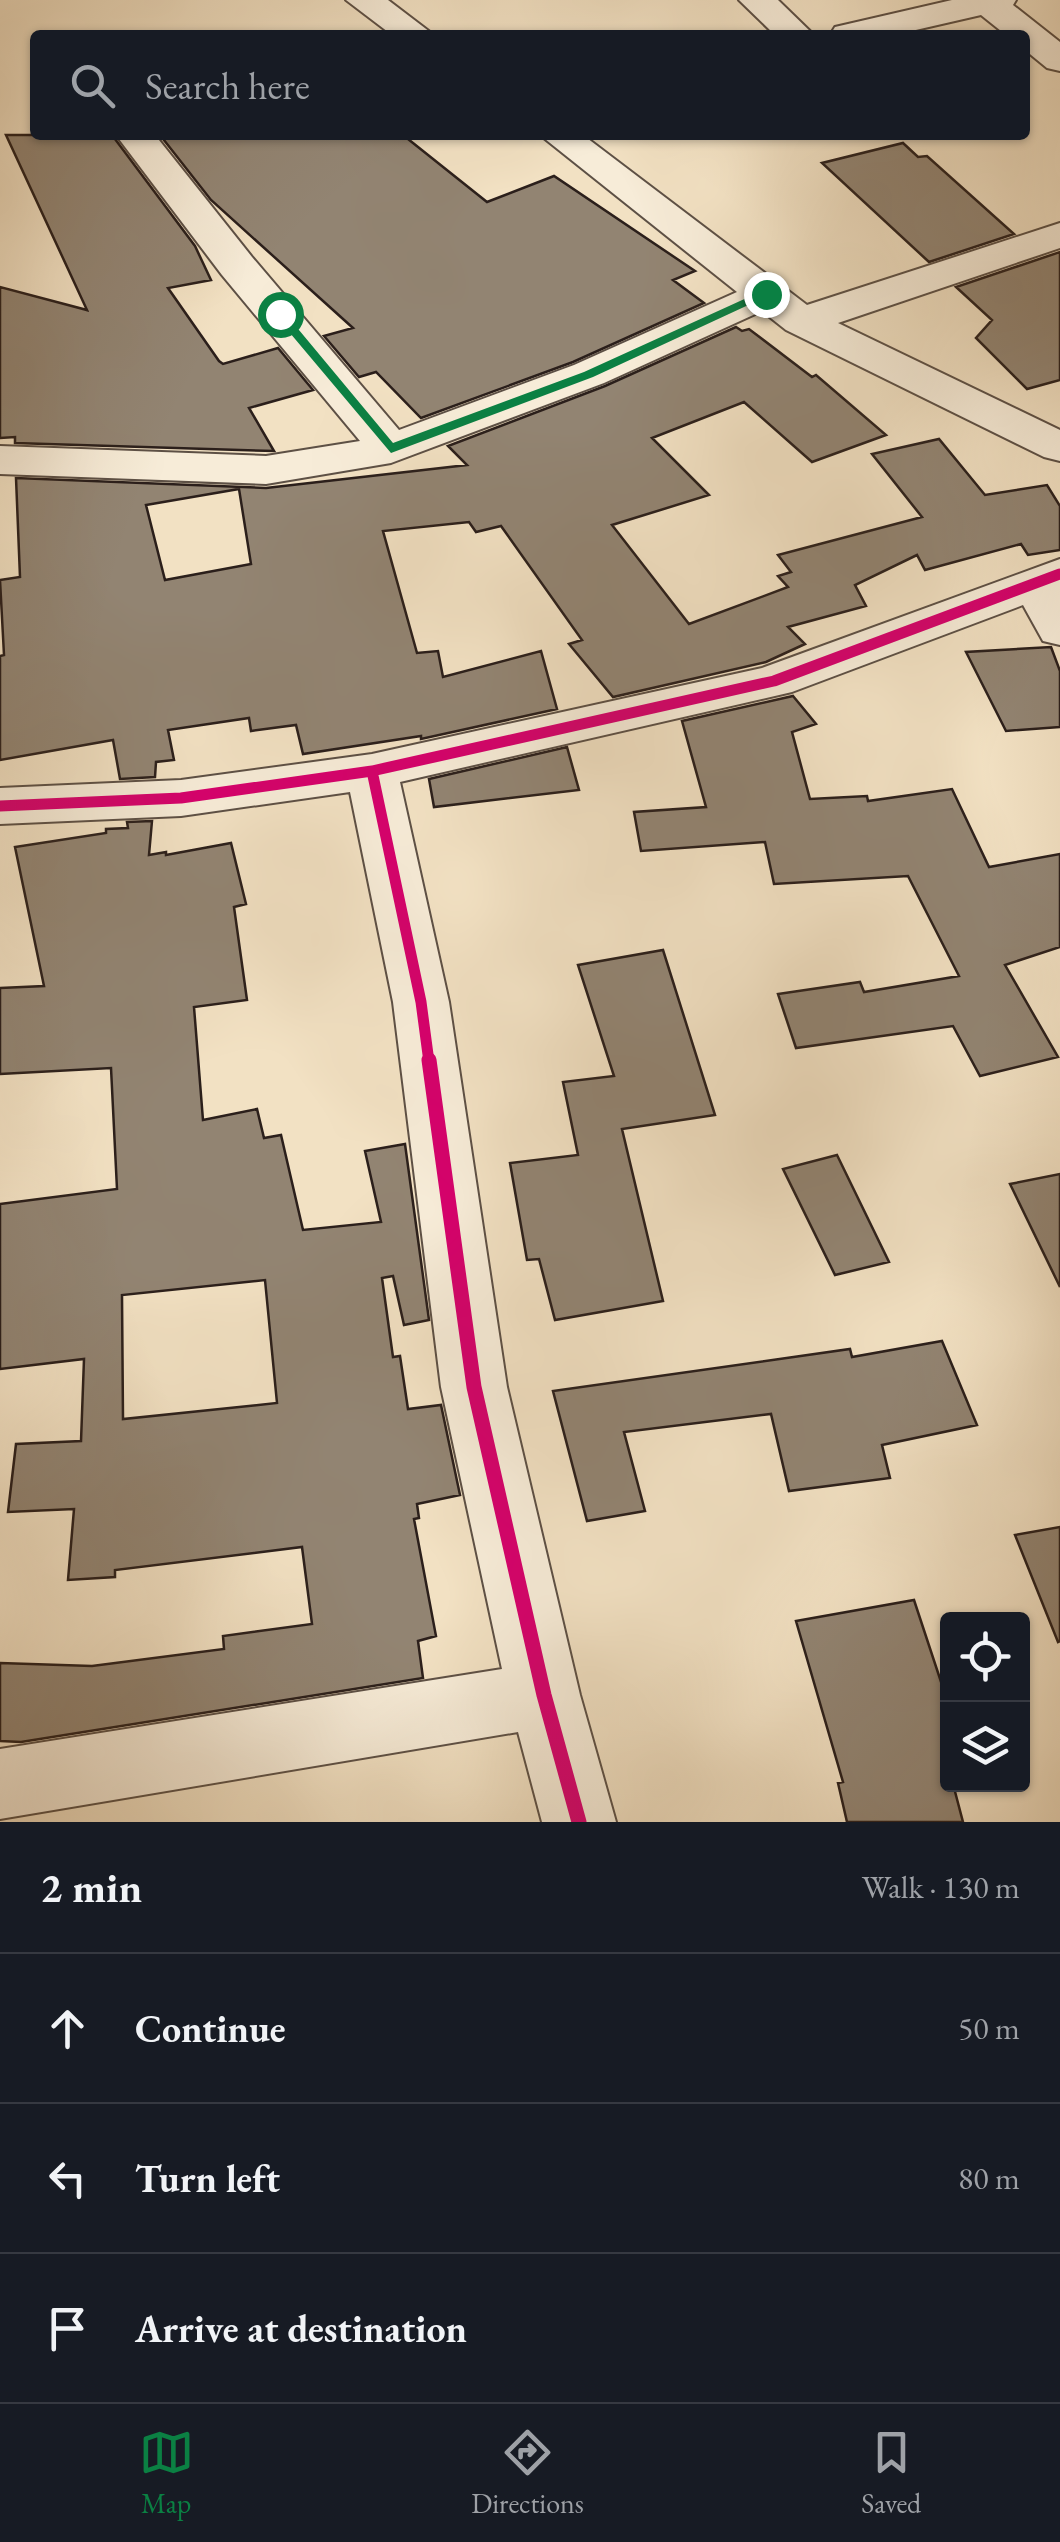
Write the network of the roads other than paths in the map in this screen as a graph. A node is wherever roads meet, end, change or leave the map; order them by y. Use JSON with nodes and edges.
{"nodes":[{"id":1,"x":364,"y":0,"type":"edge"},
{"id":2,"x":757,"y":0,"type":"edge"},
{"id":3,"x":992,"y":1,"type":"edge"},
{"id":4,"x":409,"y":30,"type":"edge"},
{"id":5,"x":790,"y":30,"type":"edge"},
{"id":6,"x":869,"y":30,"type":"edge"},
{"id":7,"x":1025,"y":30,"type":"edge"},
{"id":8,"x":1030,"y":34,"type":"edge"},
{"id":9,"x":1060,"y":60,"type":"edge"},
{"id":10,"x":139,"y":140,"type":"edge"},
{"id":11,"x":566,"y":140,"type":"edge"},
{"id":12,"x":1060,"y":235,"type":"edge"},
{"id":13,"x":766,"y":294,"type":"junction"},
{"id":14,"x":801,"y":321,"type":"junction"},
{"id":15,"x":1060,"y":448,"type":"edge"},
{"id":16,"x":391,"y":449,"type":"junction"},
{"id":17,"x":0,"y":460,"type":"edge"},
{"id":18,"x":1048,"y":578,"type":"edge"},
{"id":19,"x":1060,"y":630,"type":"edge"},
{"id":20,"x":372,"y":771,"type":"junction"},
{"id":21,"x":0,"y":806,"type":"edge"},
{"id":22,"x":544,"y":1695,"type":"junction"},
{"id":23,"x":0,"y":1784,"type":"edge"},
{"id":24,"x":579,"y":1822,"type":"edge"}],
"edges":[{"from":1,"to":4,"type":"street"},
{"from":2,"to":5,"type":"street"},
{"from":3,"to":6,"type":"street"},
{"from":3,"to":7,"type":"street"},
{"from":8,"to":9,"type":"street"},
{"from":10,"to":16,"type":"street"},
{"from":11,"to":13,"type":"street"},
{"from":12,"to":14,"type":"street"},
{"from":13,"to":14,"type":"street"},
{"from":13,"to":16,"type":"street"},
{"from":14,"to":15,"type":"street"},
{"from":16,"to":17,"type":"street"},
{"from":18,"to":19,"type":"street"},
{"from":18,"to":20,"type":"street"},
{"from":20,"to":21,"type":"street"},
{"from":20,"to":22,"type":"street"},
{"from":22,"to":23,"type":"street"},
{"from":22,"to":24,"type":"street"}]}
